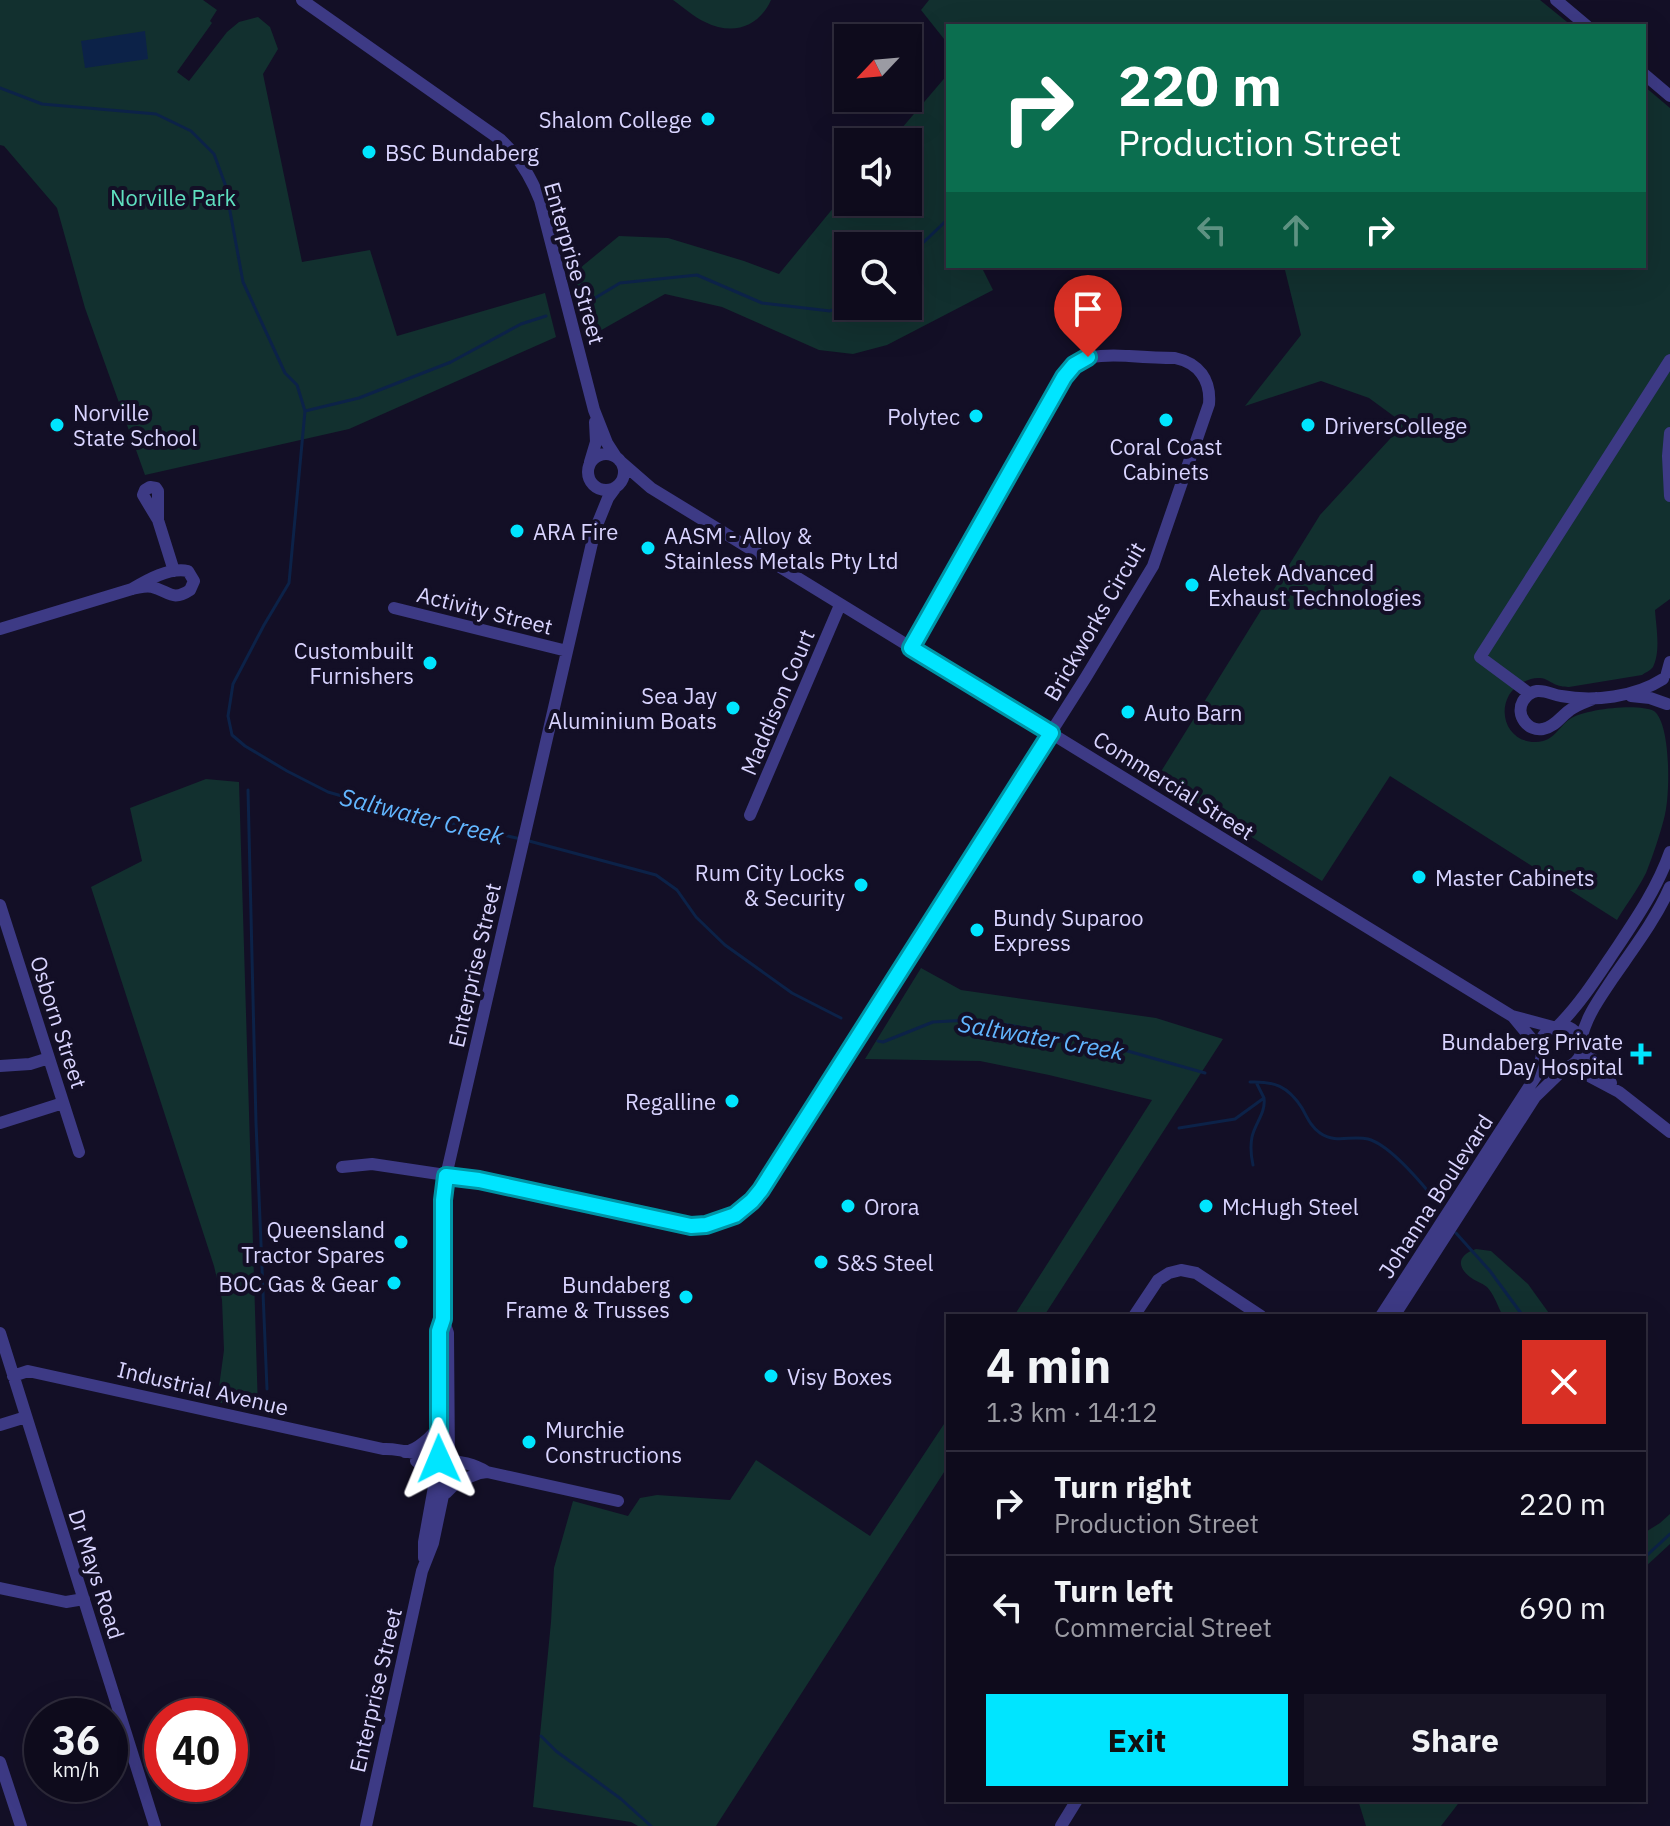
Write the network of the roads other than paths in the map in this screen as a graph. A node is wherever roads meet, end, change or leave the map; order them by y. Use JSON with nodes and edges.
{"nodes":[{"id":1,"x":302,"y":0,"type":"edge"},
{"id":2,"x":1556,"y":0,"type":"edge"},
{"id":3,"x":1585,"y":24,"type":"edge"},
{"id":4,"x":1646,"y":76,"type":"edge"},
{"id":5,"x":1670,"y":96,"type":"edge"},
{"id":6,"x":1670,"y":360,"type":"edge"},
{"id":7,"x":594,"y":410,"type":"junction"},
{"id":8,"x":1670,"y":433,"type":"edge"},
{"id":9,"x":618,"y":459,"type":"junction"},
{"id":10,"x":590,"y":462,"type":"junction"},
{"id":11,"x":593,"y":485,"type":"junction"},
{"id":12,"x":617,"y":487,"type":"junction"},
{"id":13,"x":651,"y":488,"type":"junction"},
{"id":14,"x":1670,"y":496,"type":"edge"},
{"id":15,"x":158,"y":520,"type":"dead end"},
{"id":16,"x":595,"y":530,"type":"junction"},
{"id":17,"x":174,"y":571,"type":"junction"},
{"id":18,"x":132,"y":589,"type":"junction"},
{"id":19,"x":840,"y":605,"type":"junction"},
{"id":20,"x":394,"y":608,"type":"dead end"},
{"id":21,"x":0,"y":629,"type":"edge"},
{"id":22,"x":911,"y":648,"type":"junction"},
{"id":23,"x":567,"y":651,"type":"junction"},
{"id":24,"x":1668,"y":671,"type":"edge"},
{"id":25,"x":1530,"y":694,"type":"junction"},
{"id":26,"x":1625,"y":695,"type":"junction"},
{"id":27,"x":1596,"y":698,"type":"junction"},
{"id":28,"x":1668,"y":705,"type":"edge"},
{"id":29,"x":1051,"y":733,"type":"junction"},
{"id":30,"x":750,"y":815,"type":"dead end"},
{"id":31,"x":1670,"y":852,"type":"edge"},
{"id":32,"x":1667,"y":868,"type":"edge"},
{"id":33,"x":1670,"y":887,"type":"edge"},
{"id":34,"x":0,"y":905,"type":"edge"},
{"id":35,"x":1512,"y":1016,"type":"junction"},
{"id":36,"x":1556,"y":1027,"type":"junction"},
{"id":37,"x":1582,"y":1043,"type":"junction"},
{"id":38,"x":1541,"y":1052,"type":"junction"},
{"id":39,"x":49,"y":1058,"type":"junction"},
{"id":40,"x":0,"y":1066,"type":"edge"},
{"id":41,"x":1568,"y":1067,"type":"junction"},
{"id":42,"x":1619,"y":1092,"type":"junction"},
{"id":43,"x":63,"y":1103,"type":"junction"},
{"id":44,"x":0,"y":1123,"type":"edge"},
{"id":45,"x":1670,"y":1132,"type":"edge"},
{"id":46,"x":79,"y":1152,"type":"dead end"},
{"id":47,"x":342,"y":1167,"type":"dead end"},
{"id":48,"x":446,"y":1176,"type":"junction"},
{"id":49,"x":1135,"y":1314,"type":"edge"},
{"id":50,"x":1258,"y":1314,"type":"edge"},
{"id":51,"x":1382,"y":1314,"type":"edge"},
{"id":52,"x":1395,"y":1314,"type":"edge"},
{"id":53,"x":443,"y":1319,"type":"junction"},
{"id":54,"x":0,"y":1333,"type":"edge"},
{"id":55,"x":13,"y":1376,"type":"junction"},
{"id":56,"x":26,"y":1417,"type":"junction"},
{"id":57,"x":439,"y":1424,"type":"junction"},
{"id":58,"x":0,"y":1425,"type":"edge"},
{"id":59,"x":383,"y":1449,"type":"junction"},
{"id":60,"x":405,"y":1452,"type":"junction"},
{"id":61,"x":416,"y":1461,"type":"junction"},
{"id":62,"x":444,"y":1463,"type":"junction"},
{"id":63,"x":484,"y":1473,"type":"junction"},
{"id":64,"x":440,"y":1493,"type":"junction"},
{"id":65,"x":618,"y":1501,"type":"dead end"},
{"id":66,"x":0,"y":1588,"type":"edge"},
{"id":67,"x":84,"y":1599,"type":"junction"},
{"id":68,"x":0,"y":1762,"type":"edge"},
{"id":69,"x":1076,"y":1802,"type":"edge"},
{"id":70,"x":21,"y":1826,"type":"edge"},
{"id":71,"x":155,"y":1826,"type":"edge"},
{"id":72,"x":366,"y":1826,"type":"edge"},
{"id":73,"x":1061,"y":1826,"type":"edge"}],
"edges":[{"from":1,"to":7,"type":"street","name":"Enterprise Street"},
{"from":2,"to":3,"type":"street"},
{"from":4,"to":5,"type":"street"},
{"from":6,"to":25,"type":"street"},
{"from":7,"to":9,"type":"street","name":"Enterprise Street"},
{"from":7,"to":10,"type":"street","name":"Enterprise Street"},
{"from":8,"to":14,"type":"street"},
{"from":9,"to":10,"type":"street"},
{"from":9,"to":12,"type":"street"},
{"from":9,"to":13,"type":"street","name":"Commercial Street"},
{"from":10,"to":11,"type":"street"},
{"from":11,"to":12,"type":"street"},
{"from":11,"to":16,"type":"street","name":"Enterprise Street"},
{"from":12,"to":13,"type":"street","name":"Commercial Street"},
{"from":12,"to":16,"type":"street","name":"Enterprise Street"},
{"from":13,"to":19,"type":"street","name":"Commercial Street"},
{"from":15,"to":17,"type":"street"},
{"from":16,"to":23,"type":"street","name":"Enterprise Street"},
{"from":17,"to":18,"type":"street"},
{"from":17,"to":18,"type":"street"},
{"from":18,"to":21,"type":"street"},
{"from":19,"to":22,"type":"street","name":"Commercial Street"},
{"from":19,"to":30,"type":"street","name":"Maddison Court"},
{"from":20,"to":23,"type":"street","name":"Activity Street"},
{"from":22,"to":29,"type":"street","name":"Commercial Street"},
{"from":22,"to":29,"type":"street","name":"Brickworks Circuit"},
{"from":23,"to":48,"type":"street","name":"Enterprise Street"},
{"from":24,"to":26,"type":"street"},
{"from":24,"to":28,"type":"street"},
{"from":25,"to":27,"type":"street"},
{"from":25,"to":27,"type":"street"},
{"from":26,"to":27,"type":"street"},
{"from":26,"to":28,"type":"street"},
{"from":29,"to":35,"type":"street","name":"Commercial Street"},
{"from":29,"to":48,"type":"street","name":"Brickworks Circuit"},
{"from":31,"to":32,"type":"street"},
{"from":32,"to":36,"type":"street"},
{"from":33,"to":37,"type":"street"},
{"from":34,"to":39,"type":"street","name":"Osborn Street"},
{"from":35,"to":36,"type":"street","name":"Commercial Street"},
{"from":35,"to":38,"type":"street","name":"Commercial Street"},
{"from":36,"to":37,"type":"street"},
{"from":36,"to":38,"type":"street"},
{"from":37,"to":41,"type":"street"},
{"from":37,"to":42,"type":"street"},
{"from":38,"to":41,"type":"street"},
{"from":38,"to":51,"type":"street","name":"Johanna Boulevard"},
{"from":39,"to":40,"type":"street"},
{"from":39,"to":43,"type":"street","name":"Osborn Street"},
{"from":41,"to":42,"type":"street"},
{"from":41,"to":52,"type":"street","name":"Johanna Boulevard"},
{"from":42,"to":45,"type":"street"},
{"from":43,"to":44,"type":"street"},
{"from":43,"to":46,"type":"street","name":"Osborn Street"},
{"from":47,"to":48,"type":"street","name":"Brickworks Circuit"},
{"from":48,"to":53,"type":"street","name":"Enterprise Street"},
{"from":49,"to":50,"type":"street"},
{"from":53,"to":57,"type":"street","name":"Enterprise Street"},
{"from":53,"to":62,"type":"street","name":"Enterprise Street"},
{"from":54,"to":55,"type":"street","name":"Dr Mays Road"},
{"from":55,"to":56,"type":"street","name":"Dr Mays Road"},
{"from":55,"to":59,"type":"street","name":"Industrial Avenue"},
{"from":56,"to":58,"type":"street"},
{"from":56,"to":67,"type":"street","name":"Dr Mays Road"},
{"from":57,"to":60,"type":"street"},
{"from":57,"to":62,"type":"street","name":"Enterprise Street"},
{"from":59,"to":60,"type":"street","name":"Industrial Avenue"},
{"from":59,"to":61,"type":"street","name":"Industrial Avenue"},
{"from":60,"to":62,"type":"street","name":"Industrial Avenue"},
{"from":61,"to":62,"type":"street","name":"Industrial Avenue"},
{"from":61,"to":64,"type":"street"},
{"from":62,"to":63,"type":"street","name":"Industrial Avenue"},
{"from":62,"to":64,"type":"street","name":"Enterprise Street"},
{"from":63,"to":64,"type":"street"},
{"from":63,"to":65,"type":"street","name":"Industrial Avenue"},
{"from":64,"to":72,"type":"street","name":"Enterprise Street"},
{"from":66,"to":67,"type":"street"},
{"from":67,"to":71,"type":"street","name":"Dr Mays Road"},
{"from":68,"to":70,"type":"street"},
{"from":69,"to":73,"type":"street"}]}
